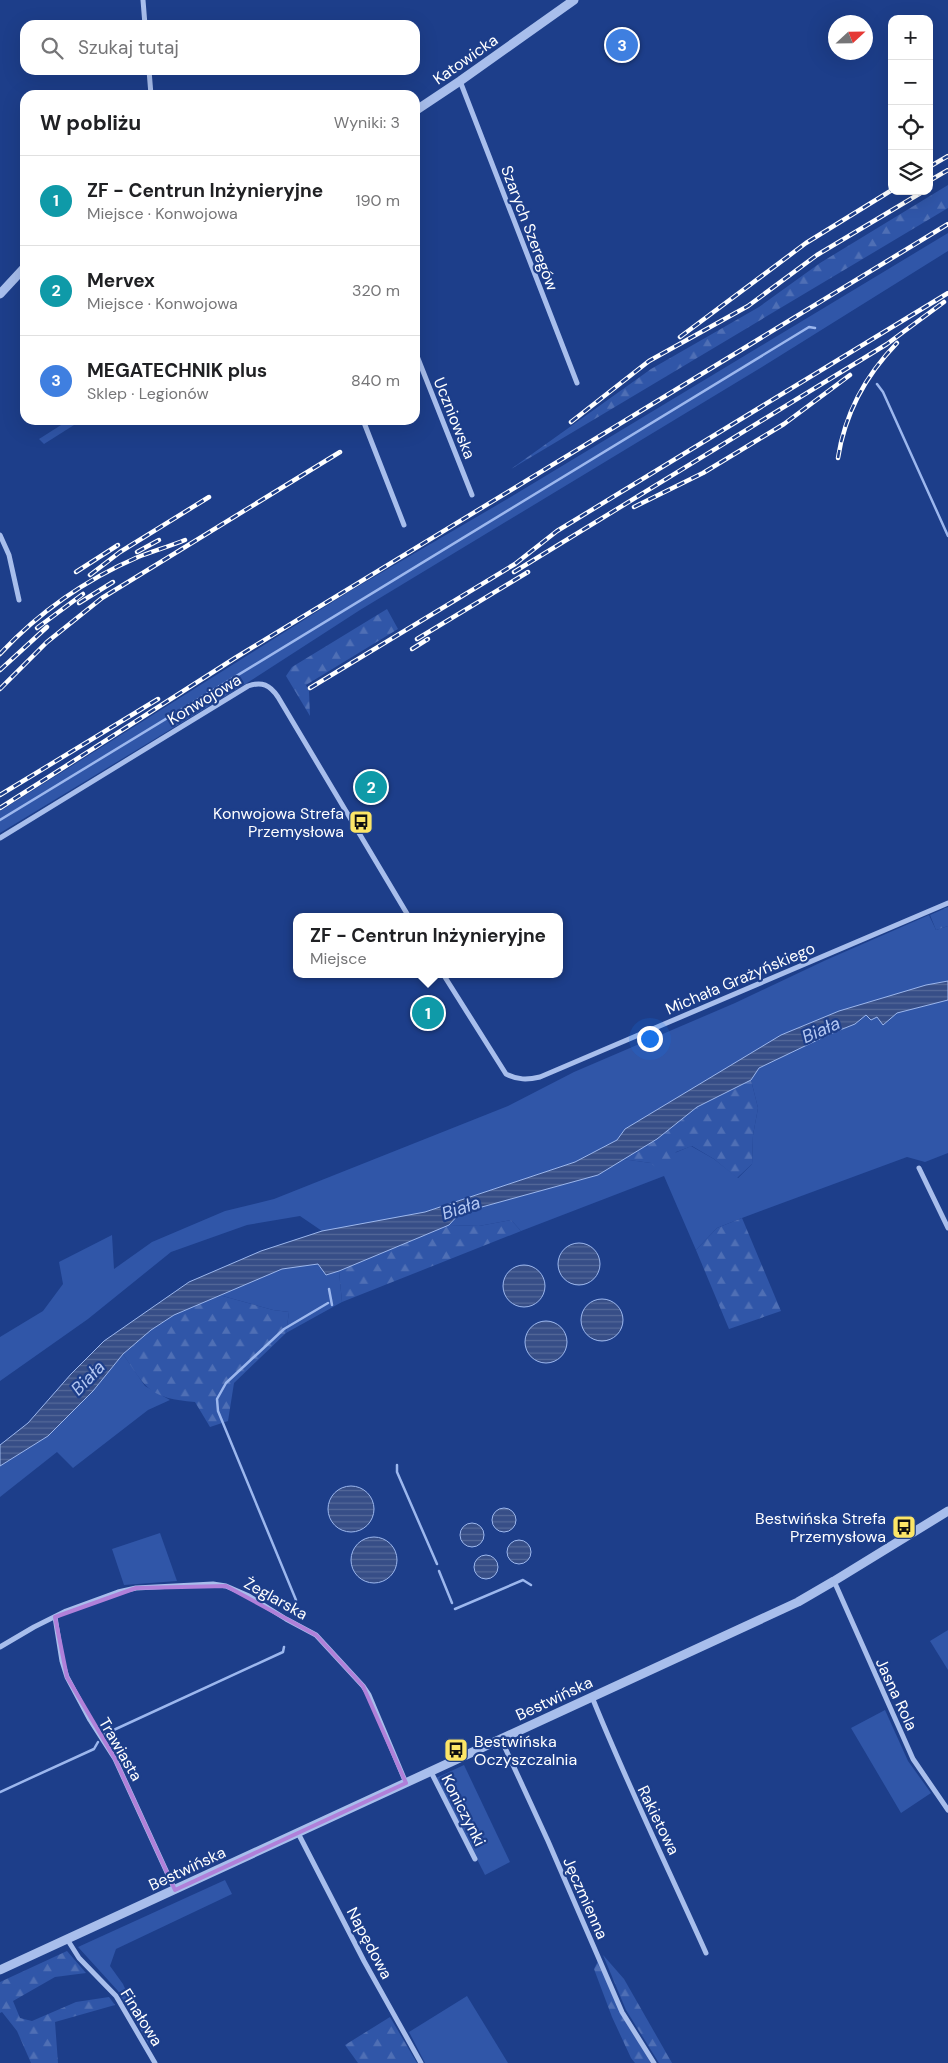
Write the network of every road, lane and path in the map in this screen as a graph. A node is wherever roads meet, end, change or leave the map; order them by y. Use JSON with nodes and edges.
{"nodes":[{"id":1,"x":143,"y":0,"type":"edge"},
{"id":2,"x":574,"y":0,"type":"edge"},
{"id":3,"x":145,"y":20,"type":"edge"},
{"id":4,"x":149,"y":75,"type":"edge"},
{"id":5,"x":460,"y":81,"type":"junction"},
{"id":6,"x":151,"y":90,"type":"edge"},
{"id":7,"x":420,"y":108,"type":"edge"},
{"id":8,"x":20,"y":272,"type":"edge"},
{"id":9,"x":0,"y":294,"type":"edge"},
{"id":10,"x":420,"y":364,"type":"edge"},
{"id":11,"x":578,"y":383,"type":"dead end"},
{"id":12,"x":365,"y":425,"type":"edge"},
{"id":13,"x":472,"y":495,"type":"dead end"},
{"id":14,"x":404,"y":525,"type":"dead end"},
{"id":15,"x":0,"y":535,"type":"edge"},
{"id":16,"x":19,"y":600,"type":"dead end"},
{"id":17,"x":0,"y":838,"type":"edge"},
{"id":18,"x":948,"y":903,"type":"edge"},
{"id":19,"x":407,"y":913,"type":"edge"},
{"id":20,"x":445,"y":978,"type":"edge"},
{"id":21,"x":919,"y":1168,"type":"dead end"},
{"id":22,"x":948,"y":1228,"type":"edge"},
{"id":23,"x":948,"y":1511,"type":"edge"},
{"id":24,"x":834,"y":1581,"type":"junction"},
{"id":25,"x":55,"y":1617,"type":"junction"},
{"id":26,"x":0,"y":1647,"type":"edge"},
{"id":27,"x":592,"y":1697,"type":"junction"},
{"id":28,"x":501,"y":1739,"type":"junction"},
{"id":29,"x":431,"y":1772,"type":"junction"},
{"id":30,"x":406,"y":1783,"type":"junction"},
{"id":31,"x":948,"y":1810,"type":"edge"},
{"id":32,"x":298,"y":1833,"type":"junction"},
{"id":33,"x":475,"y":1859,"type":"dead end"},
{"id":34,"x":175,"y":1890,"type":"junction"},
{"id":35,"x":67,"y":1940,"type":"junction"},
{"id":36,"x":706,"y":1953,"type":"dead end"},
{"id":37,"x":0,"y":1970,"type":"edge"},
{"id":38,"x":156,"y":2063,"type":"edge"},
{"id":39,"x":422,"y":2063,"type":"edge"},
{"id":40,"x":654,"y":2063,"type":"edge"}],
"edges":[{"from":1,"to":3,"type":"street"},
{"from":2,"to":5,"type":"street","name":"Katowicka"},
{"from":4,"to":6,"type":"street"},
{"from":5,"to":7,"type":"street","name":"Katowicka"},
{"from":5,"to":11,"type":"street","name":"Szarych Szeregów"},
{"from":8,"to":9,"type":"street"},
{"from":10,"to":13,"type":"street","name":"Uczniowska"},
{"from":12,"to":14,"type":"street"},
{"from":15,"to":16,"type":"street"},
{"from":17,"to":19,"type":"street","name":"Konwojowa"},
{"from":18,"to":20,"type":"street","name":"Michała Grażyńskiego"},
{"from":21,"to":22,"type":"street"},
{"from":23,"to":24,"type":"street","name":"Bestwińska"},
{"from":24,"to":27,"type":"street","name":"Bestwińska"},
{"from":24,"to":31,"type":"street","name":"Jasna Rola"},
{"from":25,"to":26,"type":"street","name":"Żeglarska"},
{"from":25,"to":30,"type":"street","name":"Żeglarska"},
{"from":25,"to":34,"type":"street","name":"Trawiasta"},
{"from":27,"to":28,"type":"street","name":"Bestwińska"},
{"from":27,"to":36,"type":"street","name":"Rakietowa"},
{"from":28,"to":29,"type":"street","name":"Bestwińska"},
{"from":28,"to":40,"type":"street","name":"Jęczmienna"},
{"from":29,"to":30,"type":"street","name":"Bestwińska"},
{"from":29,"to":33,"type":"street","name":"Koniczynki"},
{"from":30,"to":32,"type":"street","name":"Bestwińska"},
{"from":32,"to":34,"type":"street","name":"Bestwińska"},
{"from":32,"to":39,"type":"street","name":"Napędowa"},
{"from":34,"to":35,"type":"street","name":"Bestwińska"},
{"from":35,"to":37,"type":"street","name":"Bestwińska"},
{"from":35,"to":38,"type":"street","name":"Finałowa"}]}
